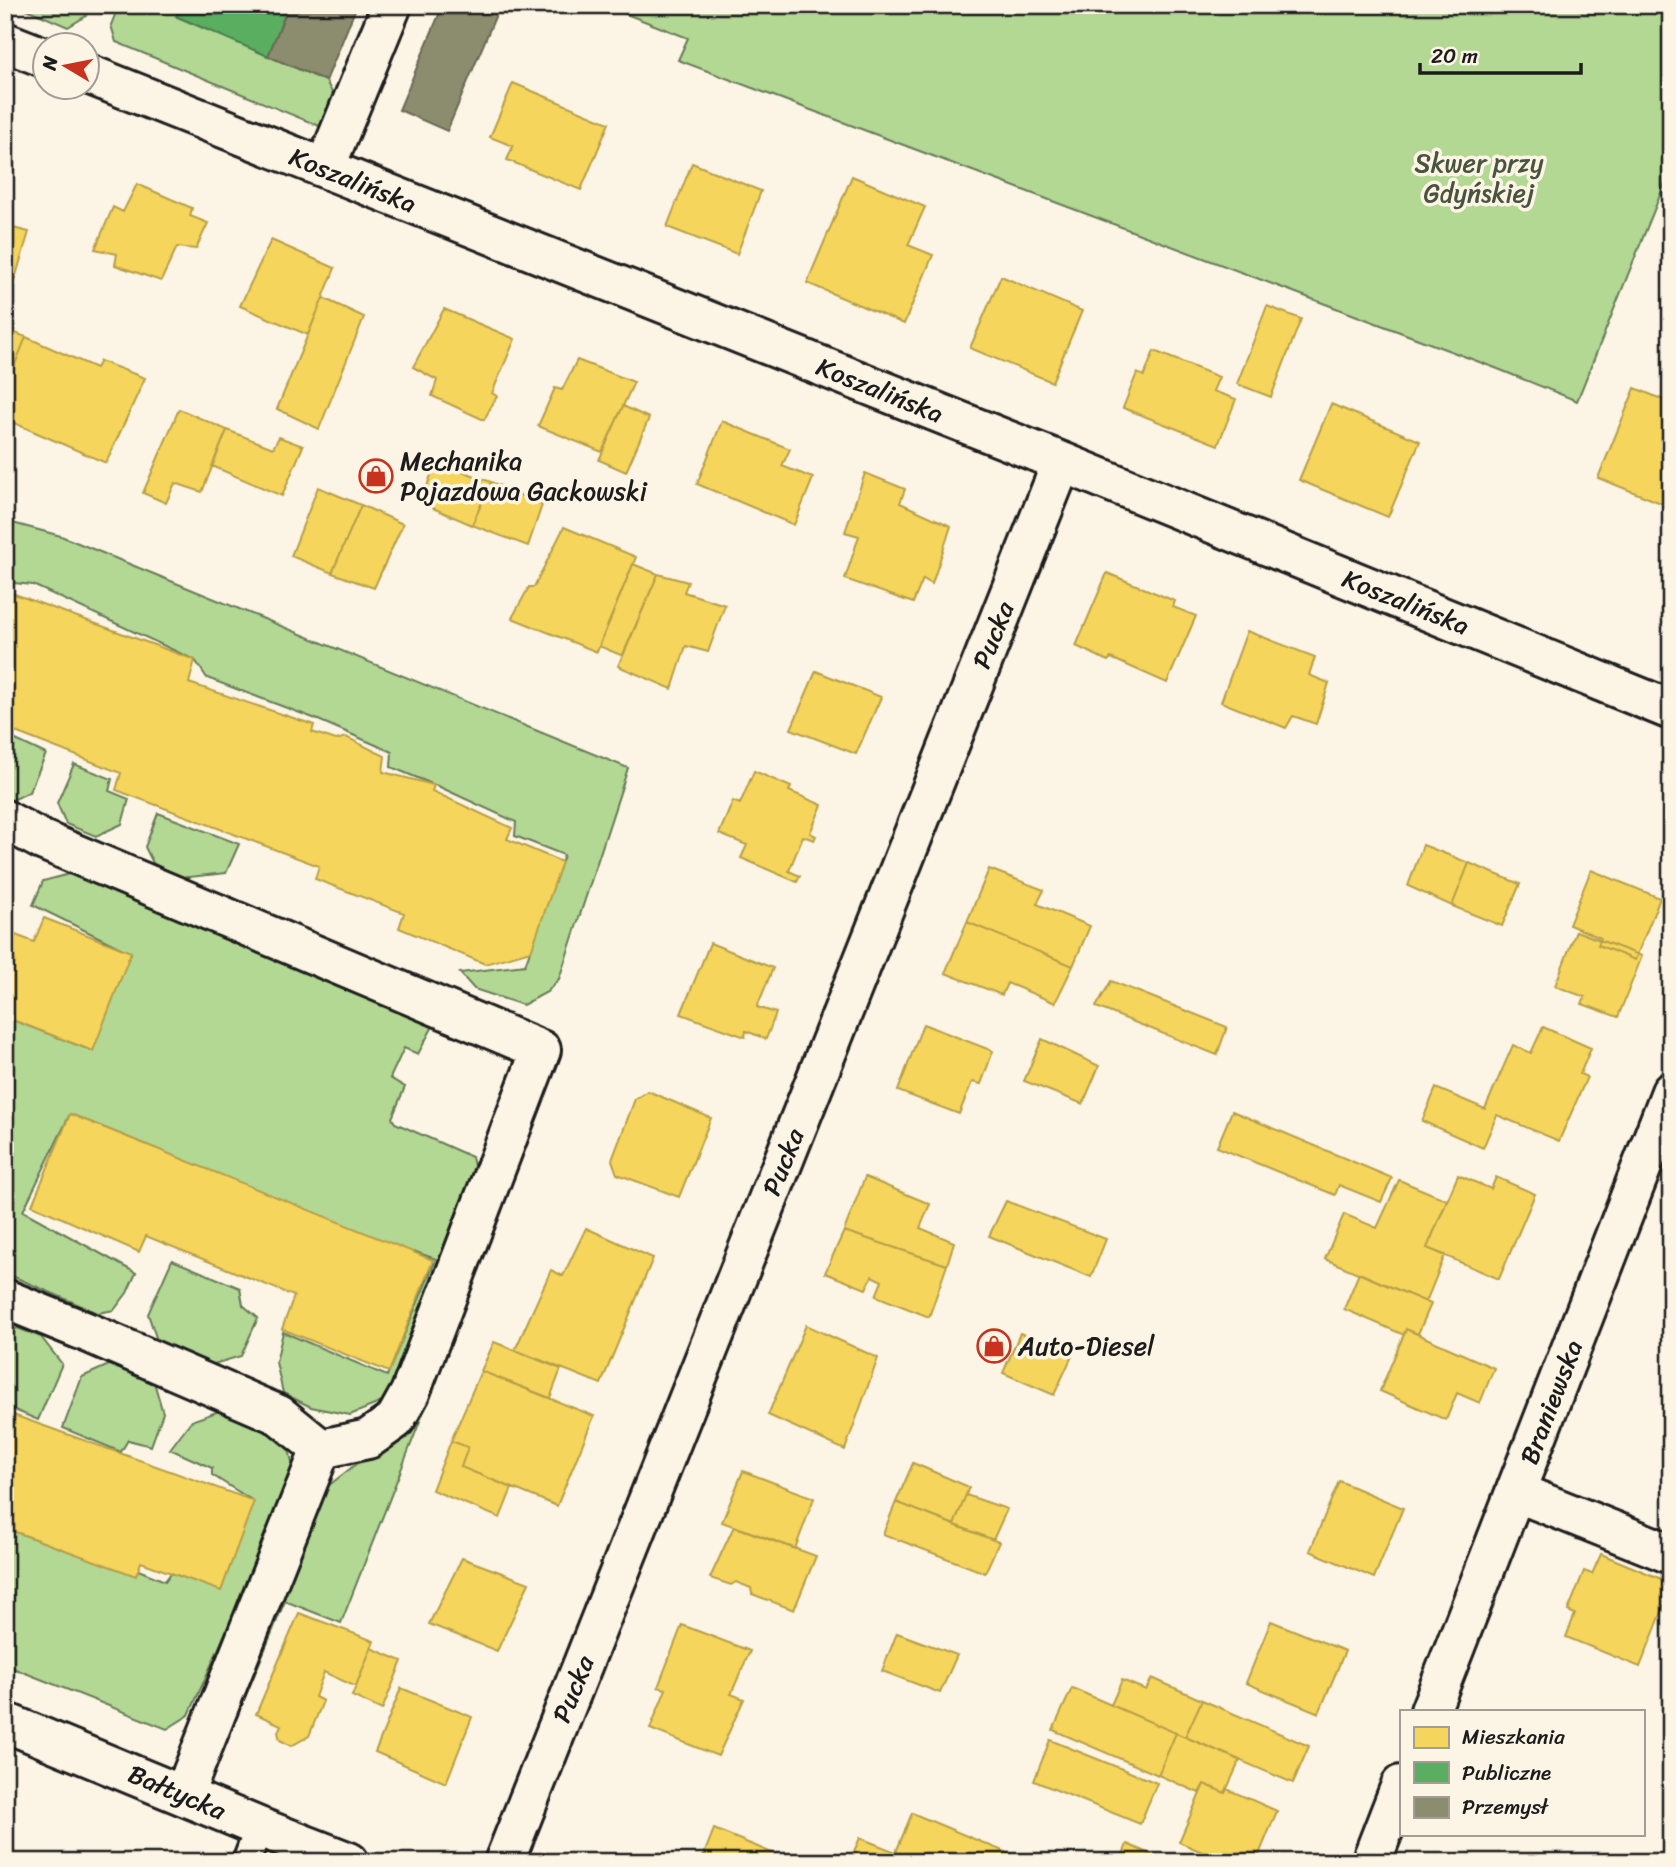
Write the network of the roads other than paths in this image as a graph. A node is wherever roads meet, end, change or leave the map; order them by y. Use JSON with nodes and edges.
{"nodes":[{"id":1,"x":392,"y":5,"type":"edge"},
{"id":2,"x":5,"y":42,"type":"edge"},
{"id":3,"x":32,"y":53,"type":"edge"},
{"id":4,"x":102,"y":80,"type":"edge"},
{"id":5,"x":325,"y":169,"type":"junction"},
{"id":6,"x":1062,"y":462,"type":"junction"},
{"id":7,"x":1671,"y":710,"type":"edge"},
{"id":8,"x":5,"y":820,"type":"edge"},
{"id":9,"x":1671,"y":1092,"type":"edge"},
{"id":10,"x":5,"y":1299,"type":"edge"},
{"id":11,"x":321,"y":1449,"type":"junction"},
{"id":12,"x":1516,"y":1492,"type":"junction"},
{"id":13,"x":1671,"y":1554,"type":"edge"},
{"id":14,"x":1430,"y":1710,"type":"edge"},
{"id":15,"x":5,"y":1722,"type":"edge"},
{"id":16,"x":1400,"y":1788,"type":"edge"},
{"id":17,"x":184,"y":1794,"type":"junction"},
{"id":18,"x":259,"y":1827,"type":"junction"},
{"id":19,"x":246,"y":1862,"type":"edge"},
{"id":20,"x":349,"y":1862,"type":"edge"},
{"id":21,"x":504,"y":1862,"type":"edge"},
{"id":22,"x":1371,"y":1862,"type":"edge"}],
"edges":[{"from":1,"to":5,"type":"street"},
{"from":2,"to":3,"type":"street"},
{"from":4,"to":5,"type":"street","name":"Koszalińska"},
{"from":5,"to":6,"type":"street","name":"Koszalińska"},
{"from":6,"to":7,"type":"street","name":"Koszalińska"},
{"from":6,"to":21,"type":"street","name":"Pucka"},
{"from":8,"to":11,"type":"street"},
{"from":9,"to":12,"type":"street","name":"Braniewska"},
{"from":10,"to":11,"type":"street"},
{"from":11,"to":17,"type":"street"},
{"from":12,"to":13,"type":"street"},
{"from":12,"to":14,"type":"street","name":"Braniewska"},
{"from":15,"to":17,"type":"street","name":"Bałtycka"},
{"from":16,"to":22,"type":"street"},
{"from":17,"to":18,"type":"street","name":"Bałtycka"},
{"from":18,"to":19,"type":"lane"},
{"from":18,"to":20,"type":"street","name":"Bałtycka"}]}
